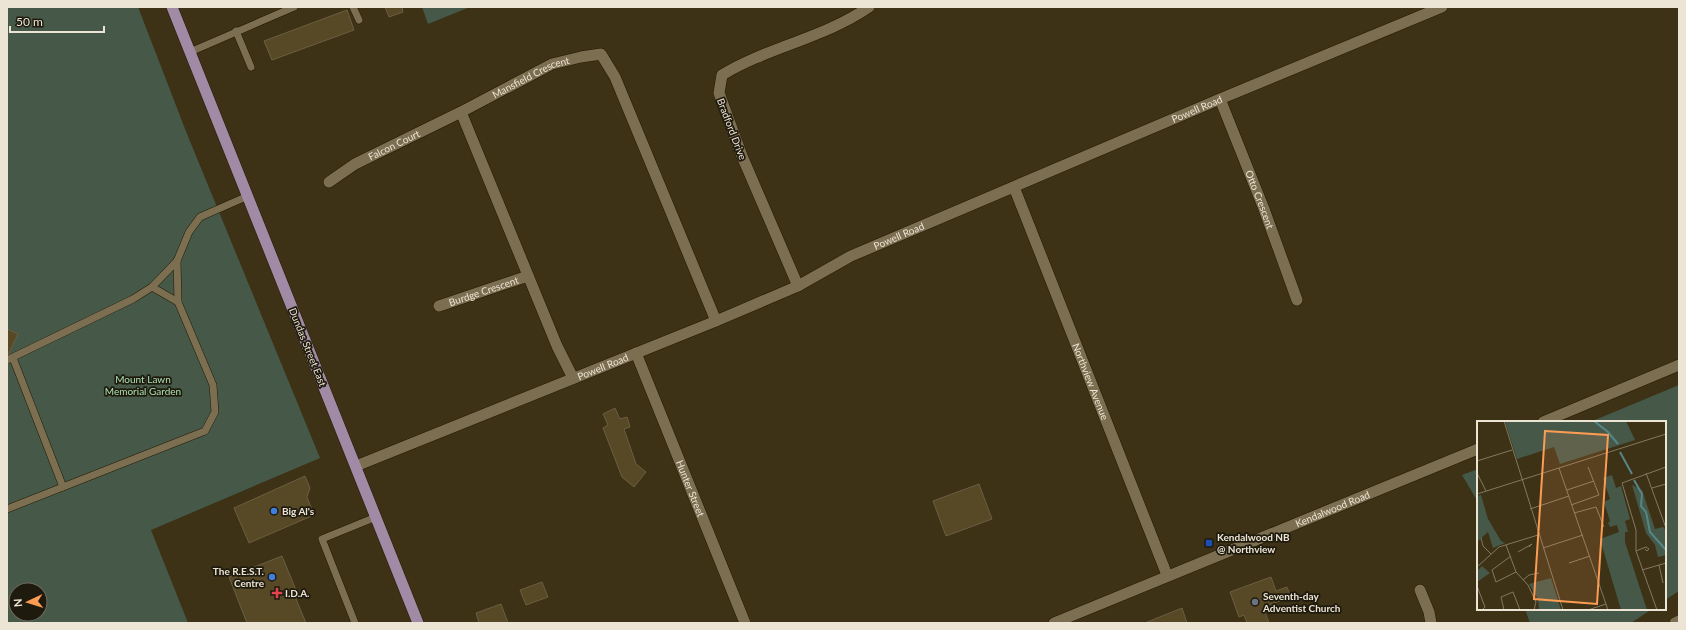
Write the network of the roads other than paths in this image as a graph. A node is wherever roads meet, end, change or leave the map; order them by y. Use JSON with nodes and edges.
{"nodes":[{"id":1,"x":172,"y":7,"type":"edge"},
{"id":2,"x":294,"y":7,"type":"edge"},
{"id":3,"x":353,"y":7,"type":"edge"},
{"id":4,"x":869,"y":7,"type":"edge"},
{"id":5,"x":1442,"y":7,"type":"edge"},
{"id":6,"x":359,"y":20,"type":"dead end"},
{"id":7,"x":236,"y":31,"type":"junction"},
{"id":8,"x":190,"y":52,"type":"junction"},
{"id":9,"x":251,"y":67,"type":"dead end"},
{"id":10,"x":1220,"y":99,"type":"junction"},
{"id":11,"x":462,"y":112,"type":"junction"},
{"id":12,"x":329,"y":182,"type":"dead end"},
{"id":13,"x":1014,"y":187,"type":"junction"},
{"id":14,"x":248,"y":196,"type":"junction"},
{"id":15,"x":177,"y":261,"type":"junction"},
{"id":16,"x":528,"y":276,"type":"junction"},
{"id":17,"x":798,"y":286,"type":"junction"},
{"id":18,"x":152,"y":287,"type":"junction"},
{"id":19,"x":1297,"y":300,"type":"dead end"},
{"id":20,"x":178,"y":302,"type":"junction"},
{"id":21,"x":439,"y":306,"type":"dead end"},
{"id":22,"x":716,"y":321,"type":"junction"},
{"id":23,"x":636,"y":353,"type":"junction"},
{"id":24,"x":10,"y":359,"type":"edge"},
{"id":25,"x":1679,"y":365,"type":"edge"},
{"id":26,"x":573,"y":378,"type":"junction"},
{"id":27,"x":1545,"y":421,"type":"edge"},
{"id":28,"x":1477,"y":448,"type":"edge"},
{"id":29,"x":356,"y":466,"type":"junction"},
{"id":30,"x":63,"y":487,"type":"junction"},
{"id":31,"x":7,"y":509,"type":"edge"},
{"id":32,"x":376,"y":517,"type":"junction"},
{"id":33,"x":1168,"y":575,"type":"junction"},
{"id":34,"x":1420,"y":590,"type":"dead end"},
{"id":35,"x":1679,"y":620,"type":"edge"},
{"id":36,"x":355,"y":623,"type":"edge"},
{"id":37,"x":418,"y":623,"type":"edge"},
{"id":38,"x":746,"y":623,"type":"edge"},
{"id":39,"x":1054,"y":623,"type":"edge"},
{"id":40,"x":1431,"y":623,"type":"edge"},
{"id":41,"x":1675,"y":623,"type":"edge"}],
"edges":[{"from":1,"to":8,"type":"main road","name":"Dundas Street East"},
{"from":2,"to":7,"type":"lane"},
{"from":3,"to":6,"type":"lane"},
{"from":4,"to":17,"type":"street","name":"Bradford Drive"},
{"from":5,"to":10,"type":"street","name":"Powell Road"},
{"from":7,"to":8,"type":"lane"},
{"from":7,"to":9,"type":"lane"},
{"from":8,"to":14,"type":"main road","name":"Dundas Street East"},
{"from":10,"to":13,"type":"street","name":"Powell Road"},
{"from":10,"to":19,"type":"street","name":"Otto Crescent"},
{"from":11,"to":12,"type":"street","name":"Falcon Court"},
{"from":11,"to":16,"type":"street"},
{"from":11,"to":22,"type":"street","name":"Mansfield Crescent"},
{"from":13,"to":17,"type":"street","name":"Powell Road"},
{"from":13,"to":33,"type":"street","name":"Northview Avenue"},
{"from":14,"to":15,"type":"lane"},
{"from":14,"to":29,"type":"main road","name":"Dundas Street East"},
{"from":15,"to":18,"type":"lane"},
{"from":15,"to":20,"type":"lane"},
{"from":16,"to":21,"type":"street","name":"Burdge Crescent"},
{"from":16,"to":26,"type":"street"},
{"from":17,"to":22,"type":"street","name":"Powell Road"},
{"from":18,"to":20,"type":"lane"},
{"from":18,"to":24,"type":"lane"},
{"from":20,"to":30,"type":"lane"},
{"from":22,"to":23,"type":"street","name":"Powell Road"},
{"from":23,"to":26,"type":"street","name":"Powell Road"},
{"from":23,"to":38,"type":"street","name":"Hunter Street"},
{"from":24,"to":30,"type":"lane"},
{"from":25,"to":27,"type":"street"},
{"from":26,"to":29,"type":"street","name":"Powell Road"},
{"from":28,"to":33,"type":"street","name":"Kendalwood Road"},
{"from":29,"to":32,"type":"main road","name":"Dundas Street East"},
{"from":30,"to":31,"type":"lane"},
{"from":32,"to":36,"type":"lane"},
{"from":32,"to":37,"type":"main road","name":"Dundas Street East"},
{"from":33,"to":39,"type":"street","name":"Kendalwood Road"},
{"from":34,"to":40,"type":"street"},
{"from":35,"to":41,"type":"street"}]}
